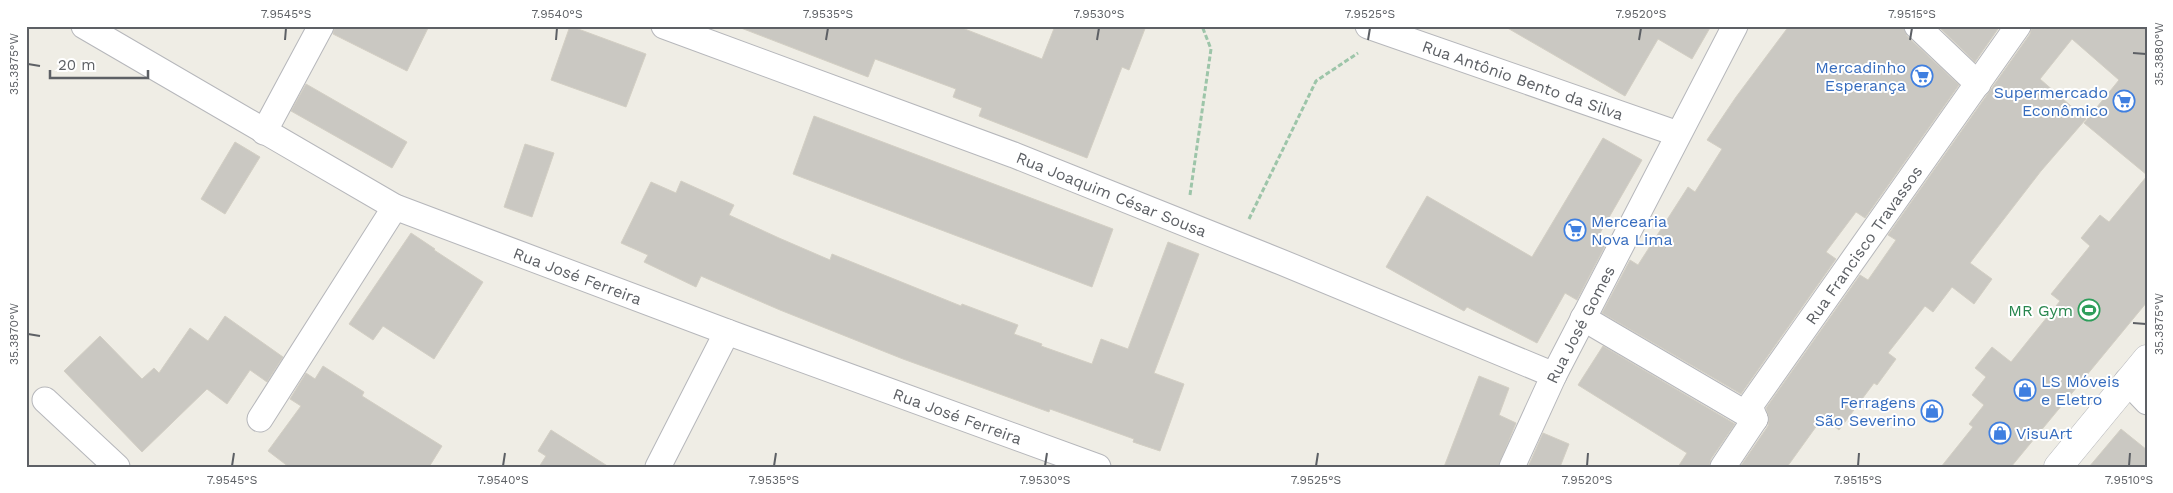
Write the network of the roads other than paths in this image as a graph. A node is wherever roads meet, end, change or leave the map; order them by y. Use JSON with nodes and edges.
{"nodes":[{"id":1,"x":84,"y":26,"type":"edge"},
{"id":2,"x":321,"y":26,"type":"edge"},
{"id":3,"x":664,"y":26,"type":"edge"},
{"id":4,"x":1735,"y":26,"type":"edge"},
{"id":5,"x":1917,"y":26,"type":"edge"},
{"id":6,"x":2018,"y":26,"type":"edge"},
{"id":7,"x":1382,"y":29,"type":"edge"},
{"id":8,"x":1978,"y":84,"type":"junction"},
{"id":9,"x":264,"y":132,"type":"junction"},
{"id":10,"x":1678,"y":134,"type":"junction"},
{"id":11,"x":395,"y":207,"type":"junction"},
{"id":12,"x":1583,"y":318,"type":"junction"},
{"id":13,"x":727,"y":332,"type":"junction"},
{"id":14,"x":2147,"y":359,"type":"edge"},
{"id":15,"x":1554,"y":375,"type":"junction"},
{"id":16,"x":2127,"y":381,"type":"junction"},
{"id":17,"x":45,"y":400,"type":"dead end"},
{"id":18,"x":2147,"y":402,"type":"edge"},
{"id":19,"x":260,"y":419,"type":"dead end"},
{"id":20,"x":1755,"y":419,"type":"junction"},
{"id":21,"x":117,"y":467,"type":"edge"},
{"id":22,"x":658,"y":467,"type":"edge"},
{"id":23,"x":1098,"y":467,"type":"edge"},
{"id":24,"x":1512,"y":467,"type":"edge"},
{"id":25,"x":1723,"y":467,"type":"edge"},
{"id":26,"x":2058,"y":467,"type":"edge"}],
"edges":[{"from":1,"to":9,"type":"street","name":"Rua José Ferreira"},
{"from":2,"to":9,"type":"street"},
{"from":3,"to":15,"type":"street","name":"Rua Joaquim César Sousa"},
{"from":4,"to":10,"type":"street","name":"Rua José Gomes"},
{"from":5,"to":8,"type":"street"},
{"from":6,"to":8,"type":"street","name":"Rua Francisco Travassos"},
{"from":7,"to":10,"type":"street","name":"Rua Antônio Bento da Silva"},
{"from":8,"to":20,"type":"street","name":"Rua Francisco Travassos"},
{"from":9,"to":11,"type":"street","name":"Rua José Ferreira"},
{"from":10,"to":12,"type":"street","name":"Rua José Gomes"},
{"from":11,"to":13,"type":"street","name":"Rua José Ferreira"},
{"from":11,"to":19,"type":"street"},
{"from":12,"to":15,"type":"street","name":"Rua José Gomes"},
{"from":12,"to":20,"type":"street"},
{"from":13,"to":22,"type":"street"},
{"from":13,"to":23,"type":"street","name":"Rua José Ferreira"},
{"from":14,"to":16,"type":"street"},
{"from":15,"to":24,"type":"street","name":"Rua José Gomes"},
{"from":16,"to":18,"type":"street"},
{"from":16,"to":26,"type":"street"},
{"from":17,"to":21,"type":"street"},
{"from":20,"to":25,"type":"street"}]}
